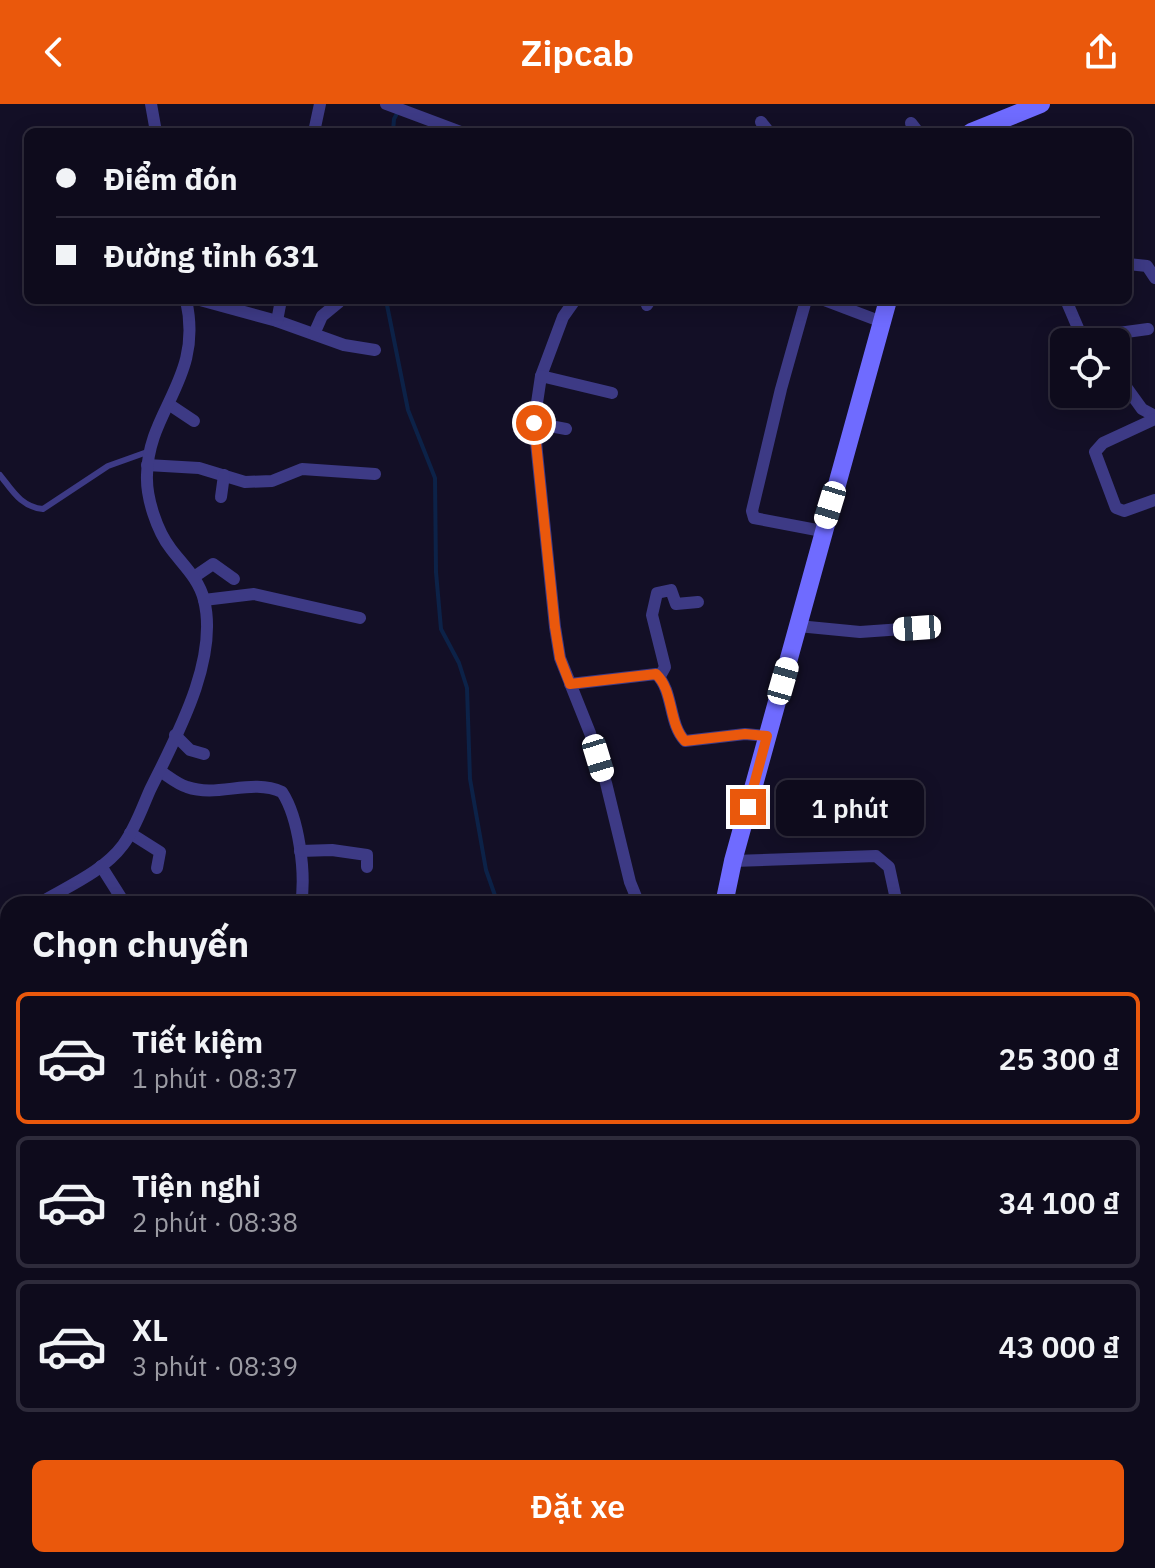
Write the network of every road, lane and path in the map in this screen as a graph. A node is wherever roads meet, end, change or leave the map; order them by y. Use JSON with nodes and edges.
{"nodes":[{"id":1,"x":151,"y":104,"type":"edge"},
{"id":2,"x":320,"y":104,"type":"edge"},
{"id":3,"x":386,"y":104,"type":"edge"},
{"id":4,"x":1041,"y":104,"type":"edge"},
{"id":5,"x":1000,"y":126,"type":"edge"},
{"id":6,"x":155,"y":128,"type":"edge"},
{"id":7,"x":315,"y":128,"type":"edge"},
{"id":8,"x":450,"y":128,"type":"edge"},
{"id":9,"x":1132,"y":264,"type":"edge"},
{"id":10,"x":1155,"y":278,"type":"edge"},
{"id":11,"x":187,"y":304,"type":"edge"},
{"id":12,"x":215,"y":304,"type":"edge"},
{"id":13,"x":280,"y":304,"type":"edge"},
{"id":14,"x":337,"y":304,"type":"edge"},
{"id":15,"x":572,"y":304,"type":"edge"},
{"id":16,"x":805,"y":304,"type":"edge"},
{"id":17,"x":835,"y":304,"type":"edge"},
{"id":18,"x":887,"y":304,"type":"edge"},
{"id":19,"x":1068,"y":304,"type":"edge"},
{"id":20,"x":277,"y":321,"type":"junction"},
{"id":21,"x":882,"y":322,"type":"junction"},
{"id":22,"x":1078,"y":328,"type":"edge"},
{"id":23,"x":1148,"y":329,"type":"dead end"},
{"id":24,"x":1130,"y":332,"type":"edge"},
{"id":25,"x":314,"y":334,"type":"junction"},
{"id":26,"x":375,"y":350,"type":"dead end"},
{"id":27,"x":541,"y":376,"type":"junction"},
{"id":28,"x":1130,"y":392,"type":"edge"},
{"id":29,"x":612,"y":393,"type":"dead end"},
{"id":30,"x":170,"y":405,"type":"junction"},
{"id":31,"x":1155,"y":418,"type":"edge"},
{"id":32,"x":194,"y":421,"type":"dead end"},
{"id":33,"x":534,"y":423,"type":"junction"},
{"id":34,"x":566,"y":429,"type":"dead end"},
{"id":35,"x":150,"y":451,"type":"junction"},
{"id":36,"x":147,"y":465,"type":"junction"},
{"id":37,"x":375,"y":474,"type":"dead end"},
{"id":38,"x":0,"y":475,"type":"edge"},
{"id":39,"x":224,"y":475,"type":"junction"},
{"id":40,"x":221,"y":497,"type":"dead end"},
{"id":41,"x":1155,"y":500,"type":"edge"},
{"id":42,"x":822,"y":531,"type":"junction"},
{"id":43,"x":194,"y":577,"type":"junction"},
{"id":44,"x":234,"y":579,"type":"dead end"},
{"id":45,"x":204,"y":600,"type":"junction"},
{"id":46,"x":698,"y":602,"type":"dead end"},
{"id":47,"x":360,"y":618,"type":"dead end"},
{"id":48,"x":798,"y":626,"type":"junction"},
{"id":49,"x":917,"y":628,"type":"dead end"},
{"id":50,"x":660,"y":676,"type":"junction"},
{"id":51,"x":570,"y":684,"type":"junction"},
{"id":52,"x":175,"y":735,"type":"junction"},
{"id":53,"x":767,"y":736,"type":"junction"},
{"id":54,"x":204,"y":754,"type":"dead end"},
{"id":55,"x":160,"y":771,"type":"junction"},
{"id":56,"x":130,"y":833,"type":"junction"},
{"id":57,"x":300,"y":851,"type":"junction"},
{"id":58,"x":733,"y":861,"type":"junction"},
{"id":59,"x":101,"y":866,"type":"junction"},
{"id":60,"x":367,"y":867,"type":"dead end"},
{"id":61,"x":157,"y":868,"type":"dead end"},
{"id":62,"x":51,"y":896,"type":"edge"},
{"id":63,"x":120,"y":896,"type":"edge"},
{"id":64,"x":302,"y":896,"type":"edge"},
{"id":65,"x":636,"y":896,"type":"edge"},
{"id":66,"x":726,"y":896,"type":"edge"},
{"id":67,"x":895,"y":896,"type":"edge"}],
"edges":[{"from":1,"to":6,"type":"street"},
{"from":2,"to":7,"type":"street"},
{"from":3,"to":8,"type":"street"},
{"from":4,"to":5,"type":"main road"},
{"from":9,"to":10,"type":"street"},
{"from":11,"to":30,"type":"street"},
{"from":12,"to":20,"type":"street"},
{"from":13,"to":20,"type":"street"},
{"from":14,"to":25,"type":"street"},
{"from":15,"to":27,"type":"street"},
{"from":16,"to":42,"type":"street"},
{"from":17,"to":21,"type":"street"},
{"from":18,"to":21,"type":"main road"},
{"from":19,"to":22,"type":"street"},
{"from":20,"to":25,"type":"street"},
{"from":21,"to":42,"type":"main road"},
{"from":23,"to":24,"type":"street"},
{"from":25,"to":26,"type":"street"},
{"from":27,"to":29,"type":"street"},
{"from":27,"to":33,"type":"street"},
{"from":28,"to":31,"type":"street"},
{"from":30,"to":32,"type":"street"},
{"from":30,"to":35,"type":"street"},
{"from":31,"to":41,"type":"street"},
{"from":33,"to":34,"type":"street"},
{"from":33,"to":51,"type":"street"},
{"from":35,"to":36,"type":"street"},
{"from":35,"to":38,"type":"lane"},
{"from":36,"to":39,"type":"street"},
{"from":36,"to":43,"type":"street"},
{"from":37,"to":39,"type":"street"},
{"from":39,"to":40,"type":"street"},
{"from":42,"to":48,"type":"main road"},
{"from":43,"to":44,"type":"street"},
{"from":43,"to":45,"type":"street"},
{"from":45,"to":47,"type":"street"},
{"from":45,"to":52,"type":"street"},
{"from":46,"to":50,"type":"street"},
{"from":48,"to":49,"type":"street"},
{"from":48,"to":53,"type":"main road"},
{"from":50,"to":51,"type":"street"},
{"from":50,"to":53,"type":"street"},
{"from":51,"to":65,"type":"street"},
{"from":52,"to":54,"type":"street"},
{"from":52,"to":55,"type":"street"},
{"from":53,"to":58,"type":"main road"},
{"from":55,"to":56,"type":"street"},
{"from":55,"to":57,"type":"street"},
{"from":56,"to":59,"type":"street"},
{"from":56,"to":61,"type":"street"},
{"from":57,"to":60,"type":"street"},
{"from":57,"to":64,"type":"street"},
{"from":58,"to":66,"type":"main road"},
{"from":58,"to":67,"type":"street"},
{"from":59,"to":62,"type":"street"},
{"from":59,"to":63,"type":"street"}]}
